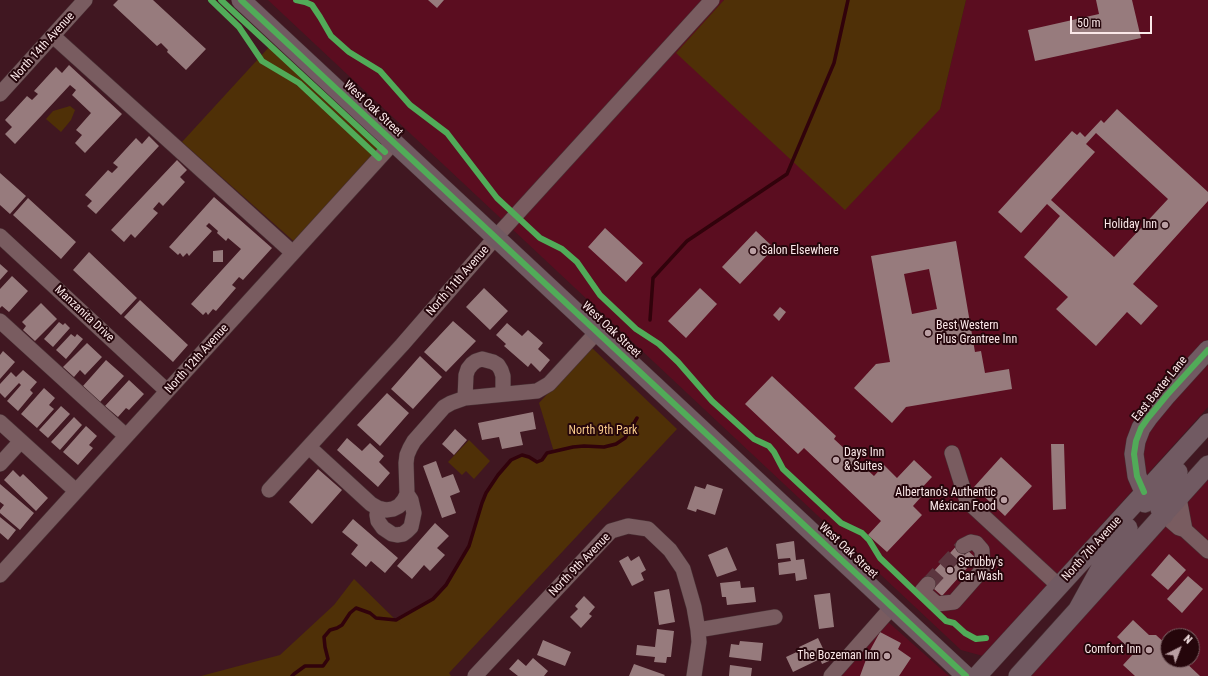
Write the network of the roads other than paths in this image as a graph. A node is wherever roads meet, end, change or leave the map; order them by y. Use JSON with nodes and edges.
{"nodes":[{"id":1,"x":85,"y":0,"type":"edge"},
{"id":2,"x":240,"y":0,"type":"edge"},
{"id":3,"x":712,"y":0,"type":"edge"},
{"id":4,"x":53,"y":36,"type":"junction"},
{"id":5,"x":0,"y":94,"type":"edge"},
{"id":6,"x":393,"y":143,"type":"junction"},
{"id":7,"x":0,"y":236,"type":"edge"},
{"id":8,"x":495,"y":238,"type":"junction"},
{"id":9,"x":293,"y":253,"type":"junction"},
{"id":10,"x":0,"y":321,"type":"edge"},
{"id":11,"x":597,"y":332,"type":"junction"},
{"id":12,"x":1208,"y":350,"type":"edge"},
{"id":13,"x":167,"y":391,"type":"junction"},
{"id":14,"x":503,"y":394,"type":"junction"},
{"id":15,"x":465,"y":398,"type":"junction"},
{"id":16,"x":0,"y":422,"type":"edge"},
{"id":17,"x":1208,"y":423,"type":"edge"},
{"id":18,"x":126,"y":436,"type":"junction"},
{"id":19,"x":1208,"y":438,"type":"edge"},
{"id":20,"x":21,"y":441,"type":"junction"},
{"id":21,"x":309,"y":447,"type":"junction"},
{"id":22,"x":952,"y":453,"type":"dead end"},
{"id":23,"x":0,"y":464,"type":"edge"},
{"id":24,"x":1208,"y":465,"type":"edge"},
{"id":25,"x":269,"y":490,"type":"dead end"},
{"id":26,"x":76,"y":491,"type":"junction"},
{"id":27,"x":1144,"y":492,"type":"junction"},
{"id":28,"x":407,"y":494,"type":"junction"},
{"id":29,"x":1179,"y":498,"type":"junction"},
{"id":30,"x":378,"y":508,"type":"junction"},
{"id":31,"x":1164,"y":515,"type":"junction"},
{"id":32,"x":1185,"y":530,"type":"junction"},
{"id":33,"x":963,"y":546,"type":"dead end"},
{"id":34,"x":1208,"y":551,"type":"edge"},
{"id":35,"x":0,"y":575,"type":"edge"},
{"id":36,"x":928,"y":584,"type":"dead end"},
{"id":37,"x":1059,"y":586,"type":"junction"},
{"id":38,"x":892,"y":607,"type":"junction"},
{"id":39,"x":1078,"y":609,"type":"junction"},
{"id":40,"x":775,"y":617,"type":"dead end"},
{"id":41,"x":698,"y":630,"type":"junction"},
{"id":42,"x":475,"y":676,"type":"edge"},
{"id":43,"x":694,"y":676,"type":"edge"},
{"id":44,"x":831,"y":676,"type":"edge"},
{"id":45,"x":966,"y":676,"type":"edge"},
{"id":46,"x":977,"y":676,"type":"edge"},
{"id":47,"x":1018,"y":676,"type":"edge"}],
"edges":[{"from":1,"to":4,"type":"street","name":"North 14th Avenue"},
{"from":2,"to":6,"type":"main road","name":"West Oak Street"},
{"from":3,"to":8,"type":"street","name":"North 11th Avenue"},
{"from":4,"to":5,"type":"street","name":"North 14th Avenue"},
{"from":4,"to":9,"type":"street"},
{"from":6,"to":8,"type":"main road","name":"West Oak Street"},
{"from":6,"to":9,"type":"street","name":"North 12th Avenue"},
{"from":7,"to":13,"type":"street","name":"Manzanita Drive"},
{"from":8,"to":11,"type":"main road","name":"West Oak Street"},
{"from":8,"to":21,"type":"street","name":"North 11th Avenue"},
{"from":9,"to":13,"type":"street","name":"North 12th Avenue"},
{"from":10,"to":18,"type":"street"},
{"from":11,"to":14,"type":"street"},
{"from":11,"to":38,"type":"main road","name":"West Oak Street"},
{"from":12,"to":27,"type":"main road","name":"East Baxter Lane"},
{"from":13,"to":18,"type":"street","name":"North 12th Avenue"},
{"from":14,"to":15,"type":"street"},
{"from":14,"to":15,"type":"street"},
{"from":15,"to":28,"type":"street"},
{"from":16,"to":20,"type":"street"},
{"from":17,"to":27,"type":"main road","name":"North 7th Avenue"},
{"from":18,"to":26,"type":"street","name":"North 12th Avenue"},
{"from":19,"to":31,"type":"main road"},
{"from":20,"to":23,"type":"street"},
{"from":20,"to":26,"type":"street"},
{"from":21,"to":25,"type":"street","name":"North 11th Avenue"},
{"from":21,"to":30,"type":"street"},
{"from":22,"to":37,"type":"street"},
{"from":24,"to":29,"type":"main road"},
{"from":26,"to":35,"type":"street","name":"North 12th Avenue"},
{"from":27,"to":37,"type":"main road","name":"North 7th Avenue"},
{"from":27,"to":39,"type":"main road"},
{"from":28,"to":30,"type":"street"},
{"from":28,"to":30,"type":"street"},
{"from":29,"to":31,"type":"main road"},
{"from":29,"to":32,"type":"street"},
{"from":31,"to":32,"type":"street"},
{"from":31,"to":39,"type":"main road"},
{"from":32,"to":34,"type":"street"},
{"from":33,"to":36,"type":"street"},
{"from":37,"to":46,"type":"main road","name":"North 7th Avenue"},
{"from":38,"to":44,"type":"street"},
{"from":38,"to":45,"type":"main road","name":"West Oak Street"},
{"from":39,"to":47,"type":"main road"},
{"from":40,"to":41,"type":"street"},
{"from":41,"to":42,"type":"street","name":"North 9th Avenue"},
{"from":41,"to":43,"type":"street","name":"North 9th Avenue"}]}
